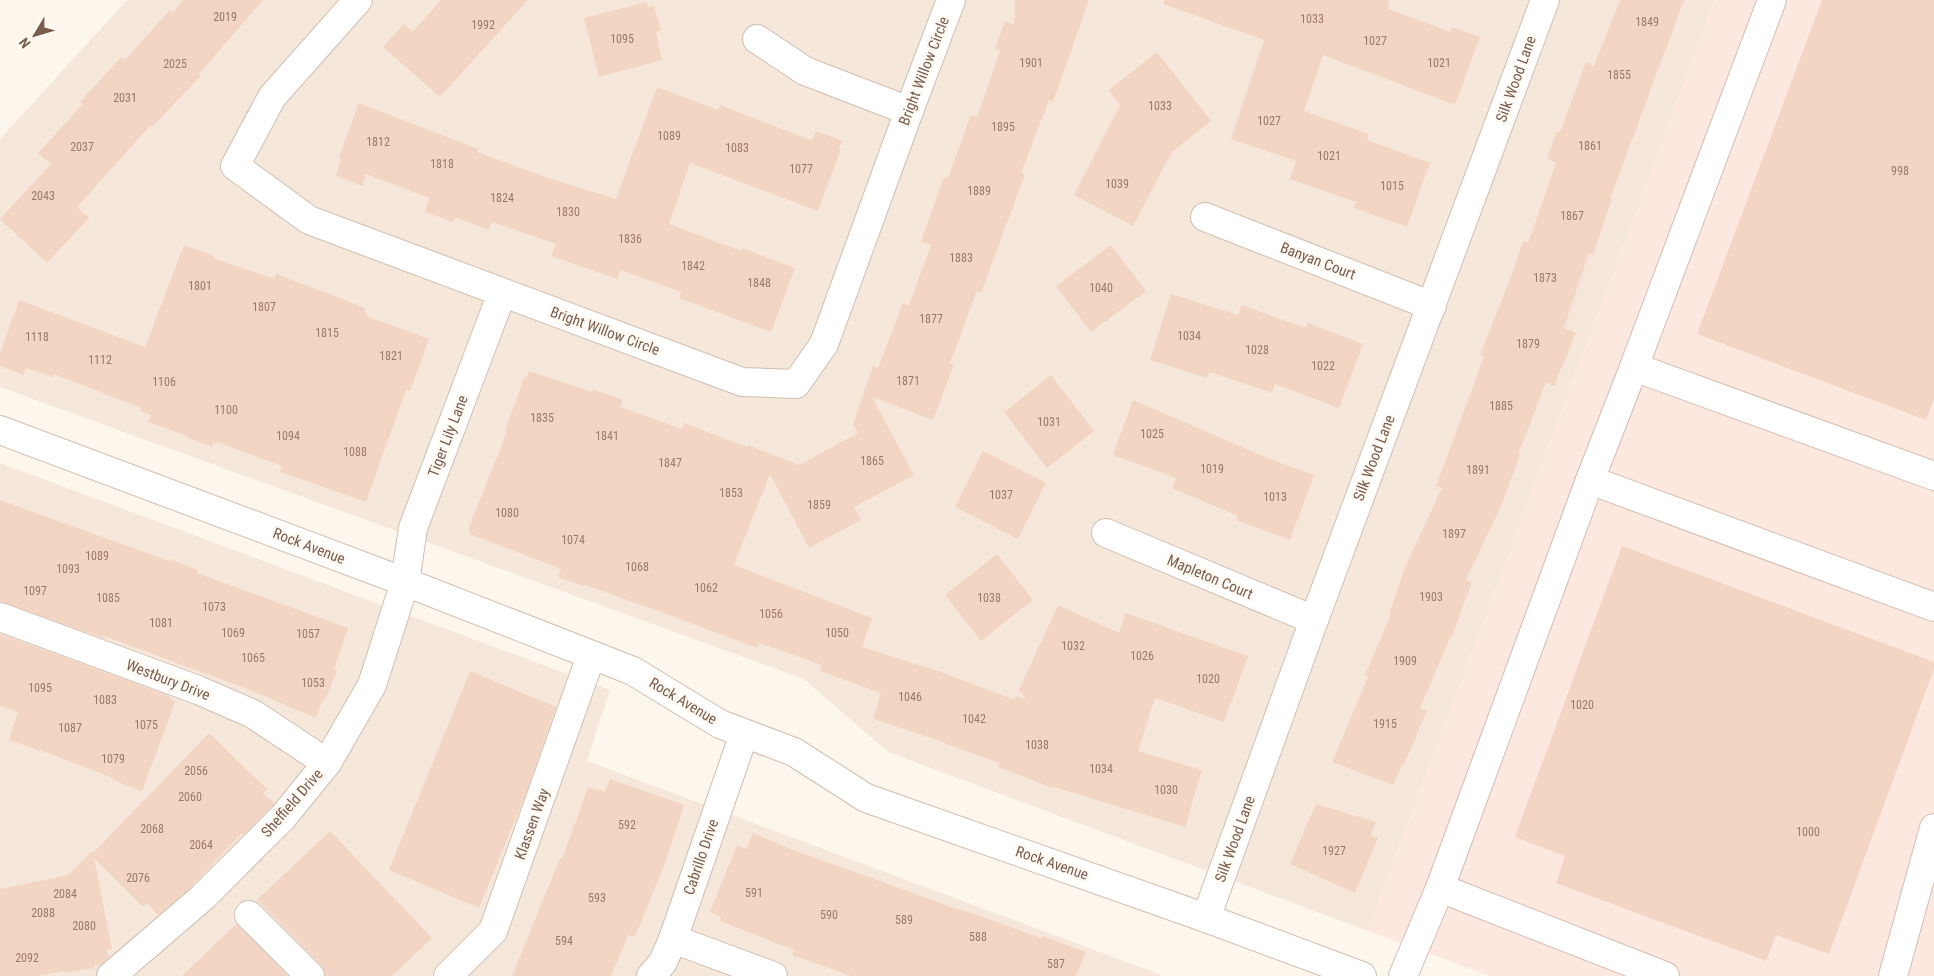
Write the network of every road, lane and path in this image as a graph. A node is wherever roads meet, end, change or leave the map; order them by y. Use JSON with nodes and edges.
{"nodes":[{"id":1,"x":358,"y":0,"type":"edge"},
{"id":2,"x":951,"y":0,"type":"edge"},
{"id":3,"x":1545,"y":0,"type":"edge"},
{"id":4,"x":1772,"y":0,"type":"edge"},
{"id":5,"x":756,"y":39,"type":"dead end"},
{"id":6,"x":908,"y":112,"type":"junction"},
{"id":7,"x":1205,"y":217,"type":"dead end"},
{"id":8,"x":502,"y":293,"type":"junction"},
{"id":9,"x":1432,"y":306,"type":"junction"},
{"id":10,"x":1634,"y":367,"type":"junction"},
{"id":11,"x":0,"y":430,"type":"edge"},
{"id":12,"x":1934,"y":476,"type":"edge"},
{"id":13,"x":1590,"y":480,"type":"junction"},
{"id":14,"x":1106,"y":533,"type":"dead end"},
{"id":15,"x":404,"y":582,"type":"junction"},
{"id":16,"x":1934,"y":607,"type":"edge"},
{"id":17,"x":0,"y":616,"type":"edge"},
{"id":18,"x":1314,"y":620,"type":"junction"},
{"id":19,"x":591,"y":656,"type":"junction"},
{"id":20,"x":744,"y":734,"type":"junction"},
{"id":21,"x":327,"y":763,"type":"junction"},
{"id":22,"x":1934,"y":828,"type":"edge"},
{"id":23,"x":1440,"y":888,"type":"junction"},
{"id":24,"x":249,"y":915,"type":"dead end"},
{"id":25,"x":1206,"y":918,"type":"junction"},
{"id":26,"x":673,"y":938,"type":"junction"},
{"id":27,"x":111,"y":976,"type":"edge"},
{"id":28,"x":310,"y":976,"type":"edge"},
{"id":29,"x":448,"y":976,"type":"edge"},
{"id":30,"x":651,"y":976,"type":"edge"},
{"id":31,"x":773,"y":976,"type":"edge"},
{"id":32,"x":1362,"y":976,"type":"edge"},
{"id":33,"x":1402,"y":976,"type":"edge"},
{"id":34,"x":1665,"y":976,"type":"edge"},
{"id":35,"x":1893,"y":976,"type":"edge"}],
"edges":[{"from":1,"to":8,"type":"street","name":"Bright Willow Circle"},
{"from":2,"to":6,"type":"street","name":"Bright Willow Circle"},
{"from":3,"to":9,"type":"street","name":"Silk Wood Lane"},
{"from":4,"to":10,"type":"street"},
{"from":5,"to":6,"type":"street"},
{"from":6,"to":8,"type":"street","name":"Bright Willow Circle"},
{"from":7,"to":9,"type":"street","name":"Banyan Court"},
{"from":8,"to":15,"type":"street","name":"Tiger Lily Lane"},
{"from":9,"to":18,"type":"street","name":"Silk Wood Lane"},
{"from":10,"to":12,"type":"street"},
{"from":10,"to":13,"type":"street"},
{"from":11,"to":15,"type":"street","name":"Rock Avenue"},
{"from":13,"to":16,"type":"street"},
{"from":13,"to":23,"type":"street"},
{"from":14,"to":18,"type":"street","name":"Mapleton Court"},
{"from":15,"to":19,"type":"street","name":"Rock Avenue"},
{"from":15,"to":21,"type":"street","name":"Sheffield Drive"},
{"from":17,"to":21,"type":"street","name":"Westbury Drive"},
{"from":18,"to":25,"type":"street","name":"Silk Wood Lane"},
{"from":19,"to":20,"type":"street","name":"Rock Avenue"},
{"from":19,"to":29,"type":"street","name":"Klassen Way"},
{"from":20,"to":25,"type":"street","name":"Rock Avenue"},
{"from":20,"to":26,"type":"street","name":"Cabrillo Drive"},
{"from":21,"to":27,"type":"street","name":"Sheffield Drive"},
{"from":22,"to":35,"type":"street"},
{"from":23,"to":33,"type":"street"},
{"from":23,"to":34,"type":"street"},
{"from":24,"to":28,"type":"street"},
{"from":25,"to":32,"type":"street","name":"Rock Avenue"},
{"from":26,"to":30,"type":"street","name":"Cabrillo Drive"},
{"from":26,"to":31,"type":"street"}]}
